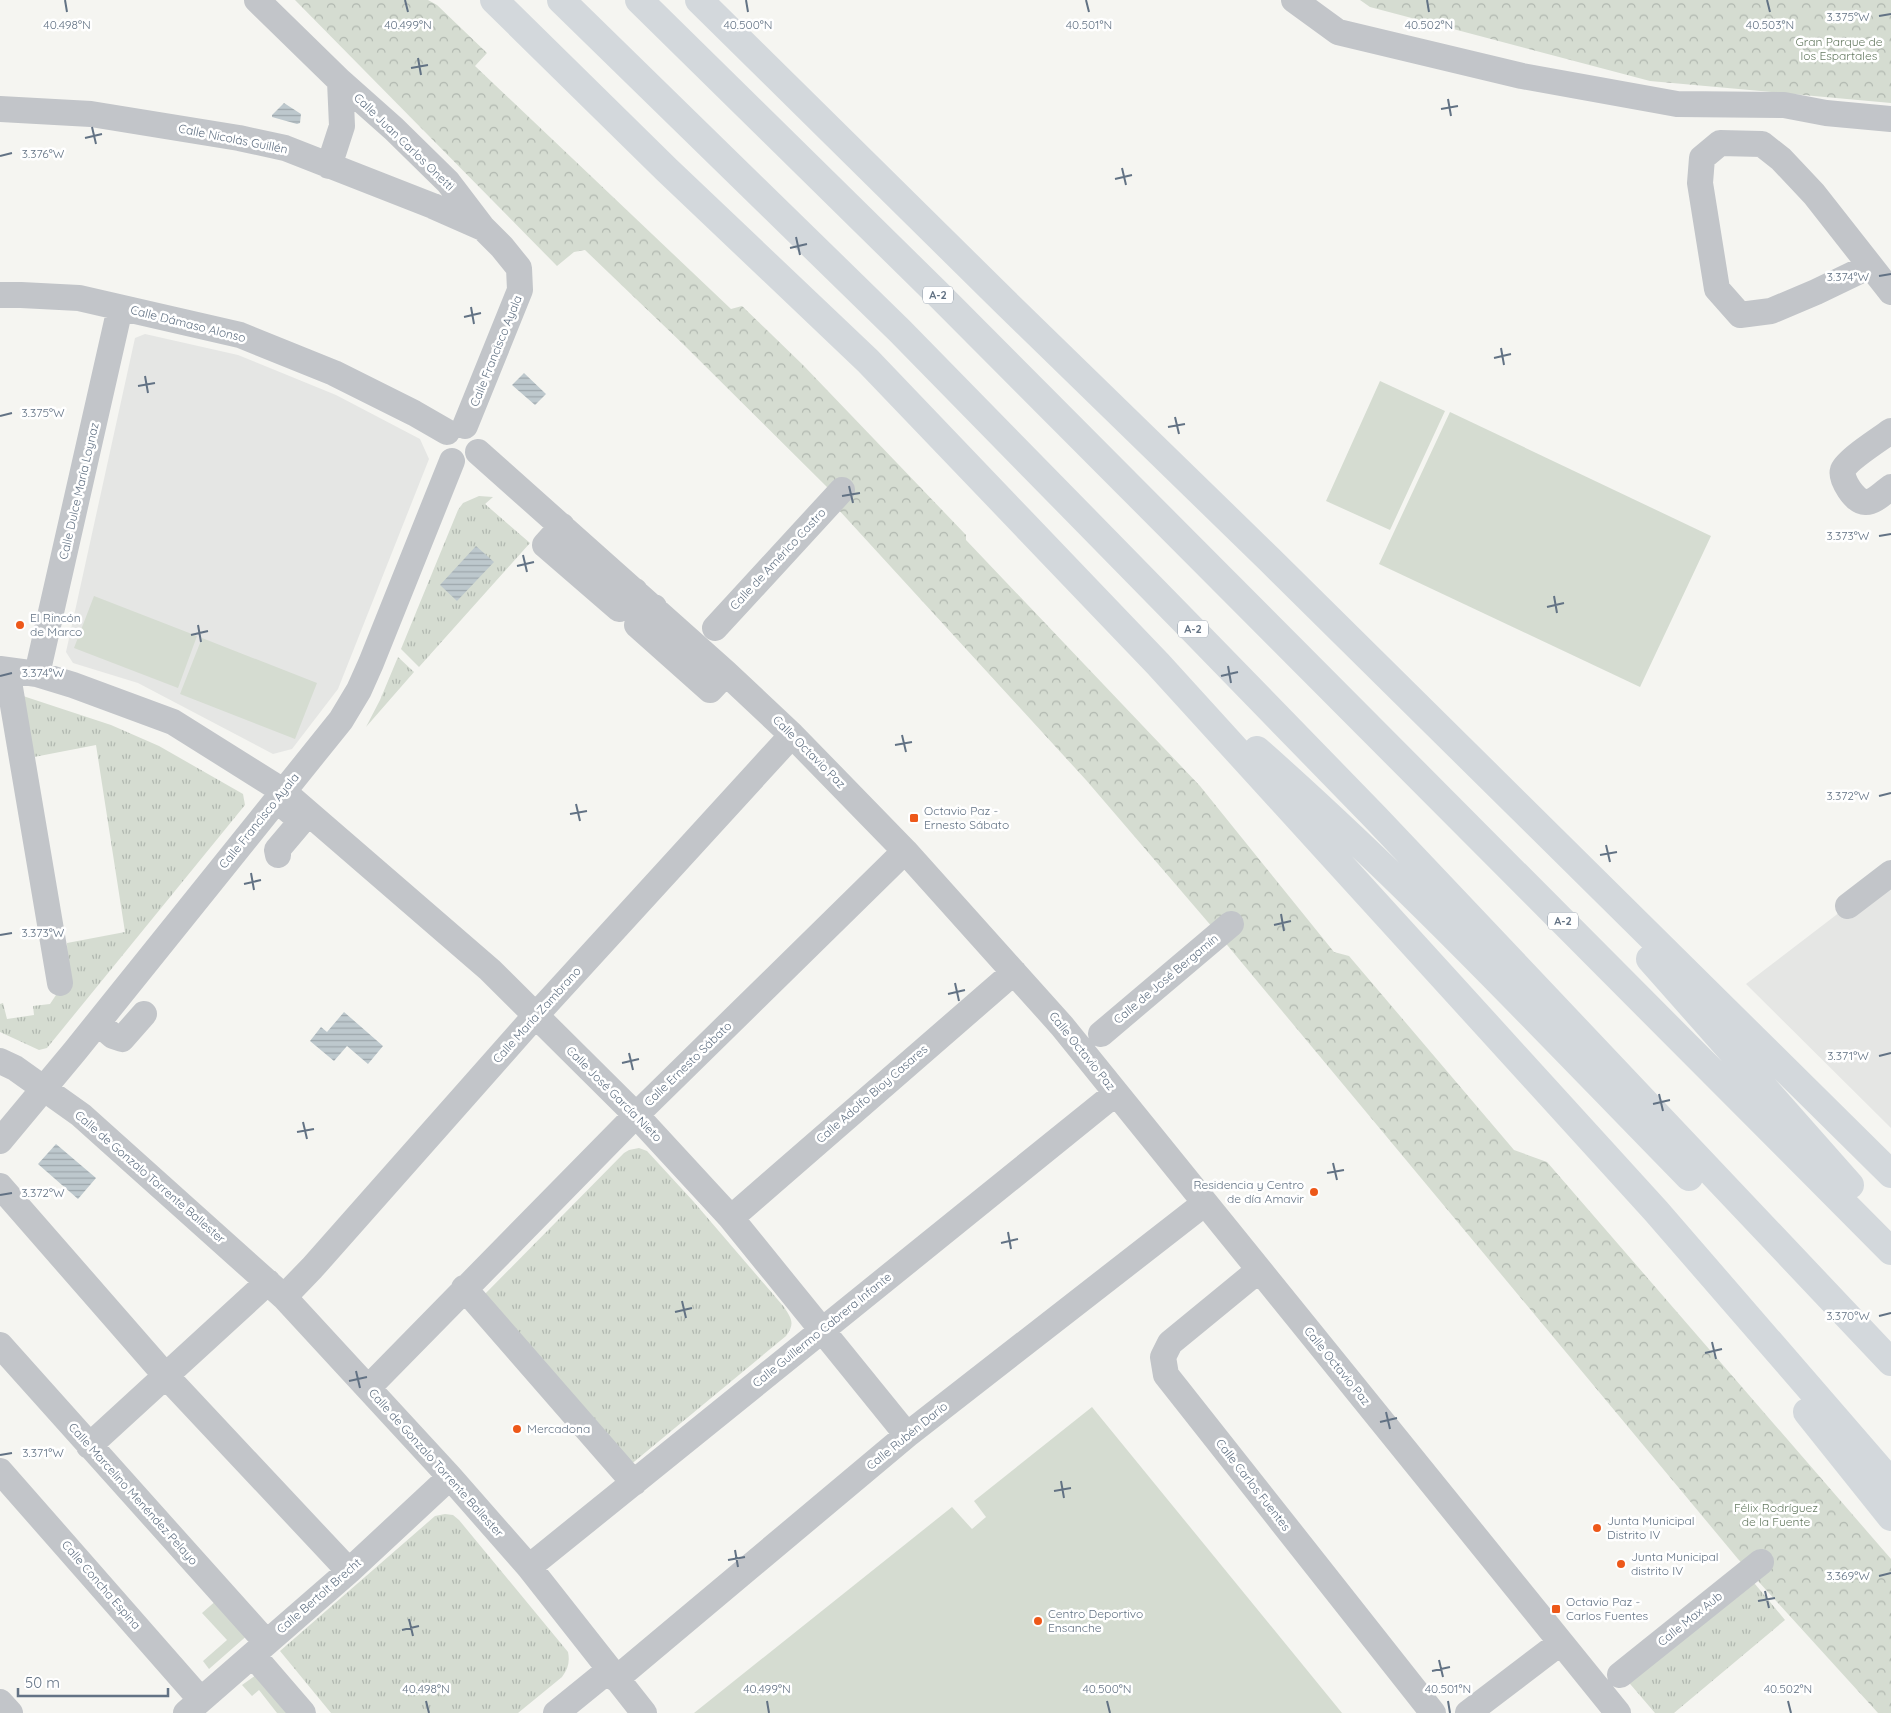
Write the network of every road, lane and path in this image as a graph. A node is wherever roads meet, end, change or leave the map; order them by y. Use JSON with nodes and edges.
{"nodes":[{"id":1,"x":257,"y":0,"type":"edge"},
{"id":2,"x":494,"y":0,"type":"edge"},
{"id":3,"x":561,"y":0,"type":"edge"},
{"id":4,"x":639,"y":0,"type":"edge"},
{"id":5,"x":700,"y":0,"type":"edge"},
{"id":6,"x":726,"y":0,"type":"edge"},
{"id":7,"x":1294,"y":0,"type":"edge"},
{"id":8,"x":340,"y":81,"type":"junction"},
{"id":9,"x":0,"y":109,"type":"edge"},
{"id":10,"x":1891,"y":119,"type":"edge"},
{"id":11,"x":329,"y":166,"type":"junction"},
{"id":12,"x":483,"y":228,"type":"junction"},
{"id":13,"x":966,"y":262,"type":"junction"},
{"id":14,"x":1870,"y":266,"type":"junction"},
{"id":15,"x":1891,"y":292,"type":"edge"},
{"id":16,"x":0,"y":296,"type":"edge"},
{"id":17,"x":120,"y":308,"type":"junction"},
{"id":18,"x":456,"y":429,"type":"junction"},
{"id":19,"x":1891,"y":431,"type":"edge"},
{"id":20,"x":478,"y":452,"type":"junction"},
{"id":21,"x":452,"y":462,"type":"junction"},
{"id":22,"x":1891,"y":487,"type":"edge"},
{"id":23,"x":842,"y":490,"type":"dead end"},
{"id":24,"x":715,"y":628,"type":"dead end"},
{"id":25,"x":1158,"y":664,"type":"junction"},
{"id":26,"x":4,"y":669,"type":"edge"},
{"id":27,"x":36,"y":674,"type":"junction"},
{"id":28,"x":792,"y":735,"type":"junction"},
{"id":29,"x":1482,"y":770,"type":"junction"},
{"id":30,"x":279,"y":795,"type":"junction"},
{"id":31,"x":905,"y":851,"type":"junction"},
{"id":32,"x":278,"y":855,"type":"dead end"},
{"id":33,"x":1891,"y":873,"type":"edge"},
{"id":34,"x":1848,"y":906,"type":"dead end"},
{"id":35,"x":1231,"y":924,"type":"dead end"},
{"id":36,"x":1014,"y":972,"type":"junction"},
{"id":37,"x":60,"y":983,"type":"dead end"},
{"id":38,"x":144,"y":1014,"type":"dead end"},
{"id":39,"x":536,"y":1016,"type":"junction"},
{"id":40,"x":98,"y":1023,"type":"junction"},
{"id":41,"x":1101,"y":1034,"type":"dead end"},
{"id":42,"x":0,"y":1061,"type":"edge"},
{"id":43,"x":44,"y":1088,"type":"junction"},
{"id":44,"x":1116,"y":1093,"type":"junction"},
{"id":45,"x":636,"y":1115,"type":"junction"},
{"id":46,"x":0,"y":1141,"type":"edge"},
{"id":47,"x":1891,"y":1174,"type":"edge"},
{"id":48,"x":0,"y":1186,"type":"edge"},
{"id":49,"x":1205,"y":1203,"type":"junction"},
{"id":50,"x":1656,"y":1211,"type":"junction"},
{"id":51,"x":731,"y":1218,"type":"junction"},
{"id":52,"x":1891,"y":1232,"type":"edge"},
{"id":53,"x":1891,"y":1251,"type":"edge"},
{"id":54,"x":1259,"y":1270,"type":"junction"},
{"id":55,"x":1807,"y":1276,"type":"junction"},
{"id":56,"x":464,"y":1288,"type":"junction"},
{"id":57,"x":276,"y":1289,"type":"junction"},
{"id":58,"x":823,"y":1329,"type":"junction"},
{"id":59,"x":0,"y":1346,"type":"edge"},
{"id":60,"x":1891,"y":1362,"type":"edge"},
{"id":61,"x":166,"y":1376,"type":"junction"},
{"id":62,"x":369,"y":1387,"type":"junction"},
{"id":63,"x":907,"y":1434,"type":"junction"},
{"id":64,"x":89,"y":1446,"type":"junction"},
{"id":65,"x":0,"y":1471,"type":"edge"},
{"id":66,"x":450,"y":1477,"type":"junction"},
{"id":67,"x":1891,"y":1482,"type":"edge"},
{"id":68,"x":634,"y":1483,"type":"junction"},
{"id":69,"x":1891,"y":1517,"type":"edge"},
{"id":70,"x":1761,"y":1562,"type":"dead end"},
{"id":71,"x":529,"y":1568,"type":"junction"},
{"id":72,"x":349,"y":1570,"type":"junction"},
{"id":73,"x":1560,"y":1643,"type":"junction"},
{"id":74,"x":260,"y":1648,"type":"junction"},
{"id":75,"x":613,"y":1674,"type":"junction"},
{"id":76,"x":1620,"y":1675,"type":"dead end"},
{"id":77,"x":0,"y":1702,"type":"edge"},
{"id":78,"x":194,"y":1706,"type":"edge"},
{"id":79,"x":10,"y":1713,"type":"edge"},
{"id":80,"x":303,"y":1713,"type":"edge"},
{"id":81,"x":556,"y":1713,"type":"edge"},
{"id":82,"x":644,"y":1713,"type":"edge"},
{"id":83,"x":1433,"y":1713,"type":"edge"},
{"id":84,"x":1468,"y":1713,"type":"edge"},
{"id":85,"x":1618,"y":1713,"type":"edge"}],
"edges":[{"from":1,"to":8,"type":"street","name":"Calle Juan Carlos Onetti"},
{"from":2,"to":25,"type":"highway"},
{"from":3,"to":55,"type":"highway","number":"A-2"},
{"from":4,"to":53,"type":"highway","number":"A-2"},
{"from":5,"to":13,"type":"highway"},
{"from":6,"to":13,"type":"highway"},
{"from":7,"to":10,"type":"street"},
{"from":8,"to":11,"type":"street","name":"Calle Juan Carlos Onetti"},
{"from":8,"to":12,"type":"street","name":"Calle Juan Carlos Onetti"},
{"from":9,"to":11,"type":"street","name":"Calle Nicolás Guillén"},
{"from":11,"to":12,"type":"street","name":"Calle Nicolás Guillén"},
{"from":12,"to":18,"type":"street","name":"Calle Francisco Ayala"},
{"from":13,"to":29,"type":"highway"},
{"from":14,"to":14,"type":"street"},
{"from":14,"to":15,"type":"street"},
{"from":16,"to":17,"type":"street","name":"Calle Dámaso Alonso"},
{"from":17,"to":18,"type":"street","name":"Calle Dámaso Alonso"},
{"from":17,"to":27,"type":"street","name":"Calle Dulce María Loynaz"},
{"from":18,"to":20,"type":"street"},
{"from":18,"to":21,"type":"street"},
{"from":19,"to":22,"type":"street"},
{"from":20,"to":21,"type":"street"},
{"from":20,"to":28,"type":"street","name":"Calle Octavio Paz"},
{"from":21,"to":30,"type":"street","name":"Calle Francisco Ayala"},
{"from":23,"to":24,"type":"street","name":"Calle de Américo Castro"},
{"from":25,"to":50,"type":"highway"},
{"from":25,"to":55,"type":"highway"},
{"from":26,"to":27,"type":"street"},
{"from":26,"to":37,"type":"street"},
{"from":27,"to":30,"type":"street"},
{"from":28,"to":31,"type":"street","name":"Calle Octavio Paz"},
{"from":28,"to":39,"type":"street","name":"Calle María Zambrano"},
{"from":29,"to":47,"type":"highway"},
{"from":29,"to":52,"type":"highway"},
{"from":30,"to":32,"type":"street"},
{"from":30,"to":39,"type":"street","name":"Calle José García Nieto"},
{"from":30,"to":40,"type":"street","name":"Calle Francisco Ayala"},
{"from":31,"to":36,"type":"street","name":"Calle Octavio Paz"},
{"from":31,"to":45,"type":"street","name":"Calle Ernesto Sábato"},
{"from":33,"to":34,"type":"street"},
{"from":35,"to":41,"type":"street","name":"Calle de José Bergamín"},
{"from":36,"to":44,"type":"street","name":"Calle Octavio Paz"},
{"from":36,"to":51,"type":"street","name":"Calle Adolfo Bioy Casares"},
{"from":38,"to":40,"type":"street"},
{"from":39,"to":45,"type":"street","name":"Calle José García Nieto"},
{"from":39,"to":57,"type":"street","name":"Calle María Zambrano"},
{"from":40,"to":43,"type":"street","name":"Calle Francisco Ayala"},
{"from":42,"to":43,"type":"street","name":"Calle de Gonzalo Torrente Ballester"},
{"from":43,"to":46,"type":"street","name":"Calle Francisco Ayala"},
{"from":43,"to":57,"type":"street","name":"Calle de Gonzalo Torrente Ballester"},
{"from":44,"to":49,"type":"street","name":"Calle Octavio Paz"},
{"from":44,"to":58,"type":"street","name":"Calle Guillermo Cabrera Infante"},
{"from":45,"to":51,"type":"street","name":"Calle José García Nieto"},
{"from":45,"to":56,"type":"street","name":"Calle Ernesto Sábato"},
{"from":48,"to":61,"type":"street"},
{"from":49,"to":54,"type":"street","name":"Calle Octavio Paz"},
{"from":49,"to":63,"type":"street","name":"Calle Rubén Darío"},
{"from":50,"to":67,"type":"highway"},
{"from":50,"to":69,"type":"highway"},
{"from":51,"to":58,"type":"street","name":"Calle José García Nieto"},
{"from":54,"to":73,"type":"street","name":"Calle Octavio Paz"},
{"from":54,"to":83,"type":"street","name":"Calle Carlos Fuentes"},
{"from":55,"to":60,"type":"highway","number":"A-2"},
{"from":56,"to":62,"type":"street","name":"Calle Ernesto Sábato"},
{"from":56,"to":68,"type":"street"},
{"from":57,"to":61,"type":"street","name":"Calle María Zambrano"},
{"from":57,"to":62,"type":"street","name":"Calle de Gonzalo Torrente Ballester"},
{"from":58,"to":63,"type":"street","name":"Calle José García Nieto"},
{"from":58,"to":68,"type":"street","name":"Calle Guillermo Cabrera Infante"},
{"from":59,"to":64,"type":"street","name":"Calle Marcelino Menéndez Pelayo"},
{"from":61,"to":64,"type":"street","name":"Calle María Zambrano"},
{"from":61,"to":72,"type":"street"},
{"from":62,"to":66,"type":"street","name":"Calle de Gonzalo Torrente Ballester"},
{"from":63,"to":75,"type":"street","name":"Calle Rubén Darío"},
{"from":64,"to":74,"type":"street","name":"Calle Marcelino Menéndez Pelayo"},
{"from":65,"to":78,"type":"street","name":"Calle Concha Espina"},
{"from":66,"to":71,"type":"street","name":"Calle de Gonzalo Torrente Ballester"},
{"from":66,"to":72,"type":"street","name":"Calle Bertolt Brecht"},
{"from":68,"to":71,"type":"street","name":"Calle Guillermo Cabrera Infante"},
{"from":70,"to":76,"type":"street","name":"Calle Max Aub"},
{"from":71,"to":75,"type":"street","name":"Calle de Gonzalo Torrente Ballester"},
{"from":72,"to":74,"type":"street","name":"Calle Bertolt Brecht"},
{"from":73,"to":84,"type":"street"},
{"from":73,"to":85,"type":"street","name":"Calle Octavio Paz"},
{"from":74,"to":78,"type":"street","name":"Calle Bertolt Brecht"},
{"from":74,"to":80,"type":"street","name":"Calle Marcelino Menéndez Pelayo"},
{"from":75,"to":81,"type":"street","name":"Calle Rubén Darío"},
{"from":75,"to":82,"type":"street","name":"Calle de Gonzalo Torrente Ballester"},
{"from":77,"to":79,"type":"street"}]}
